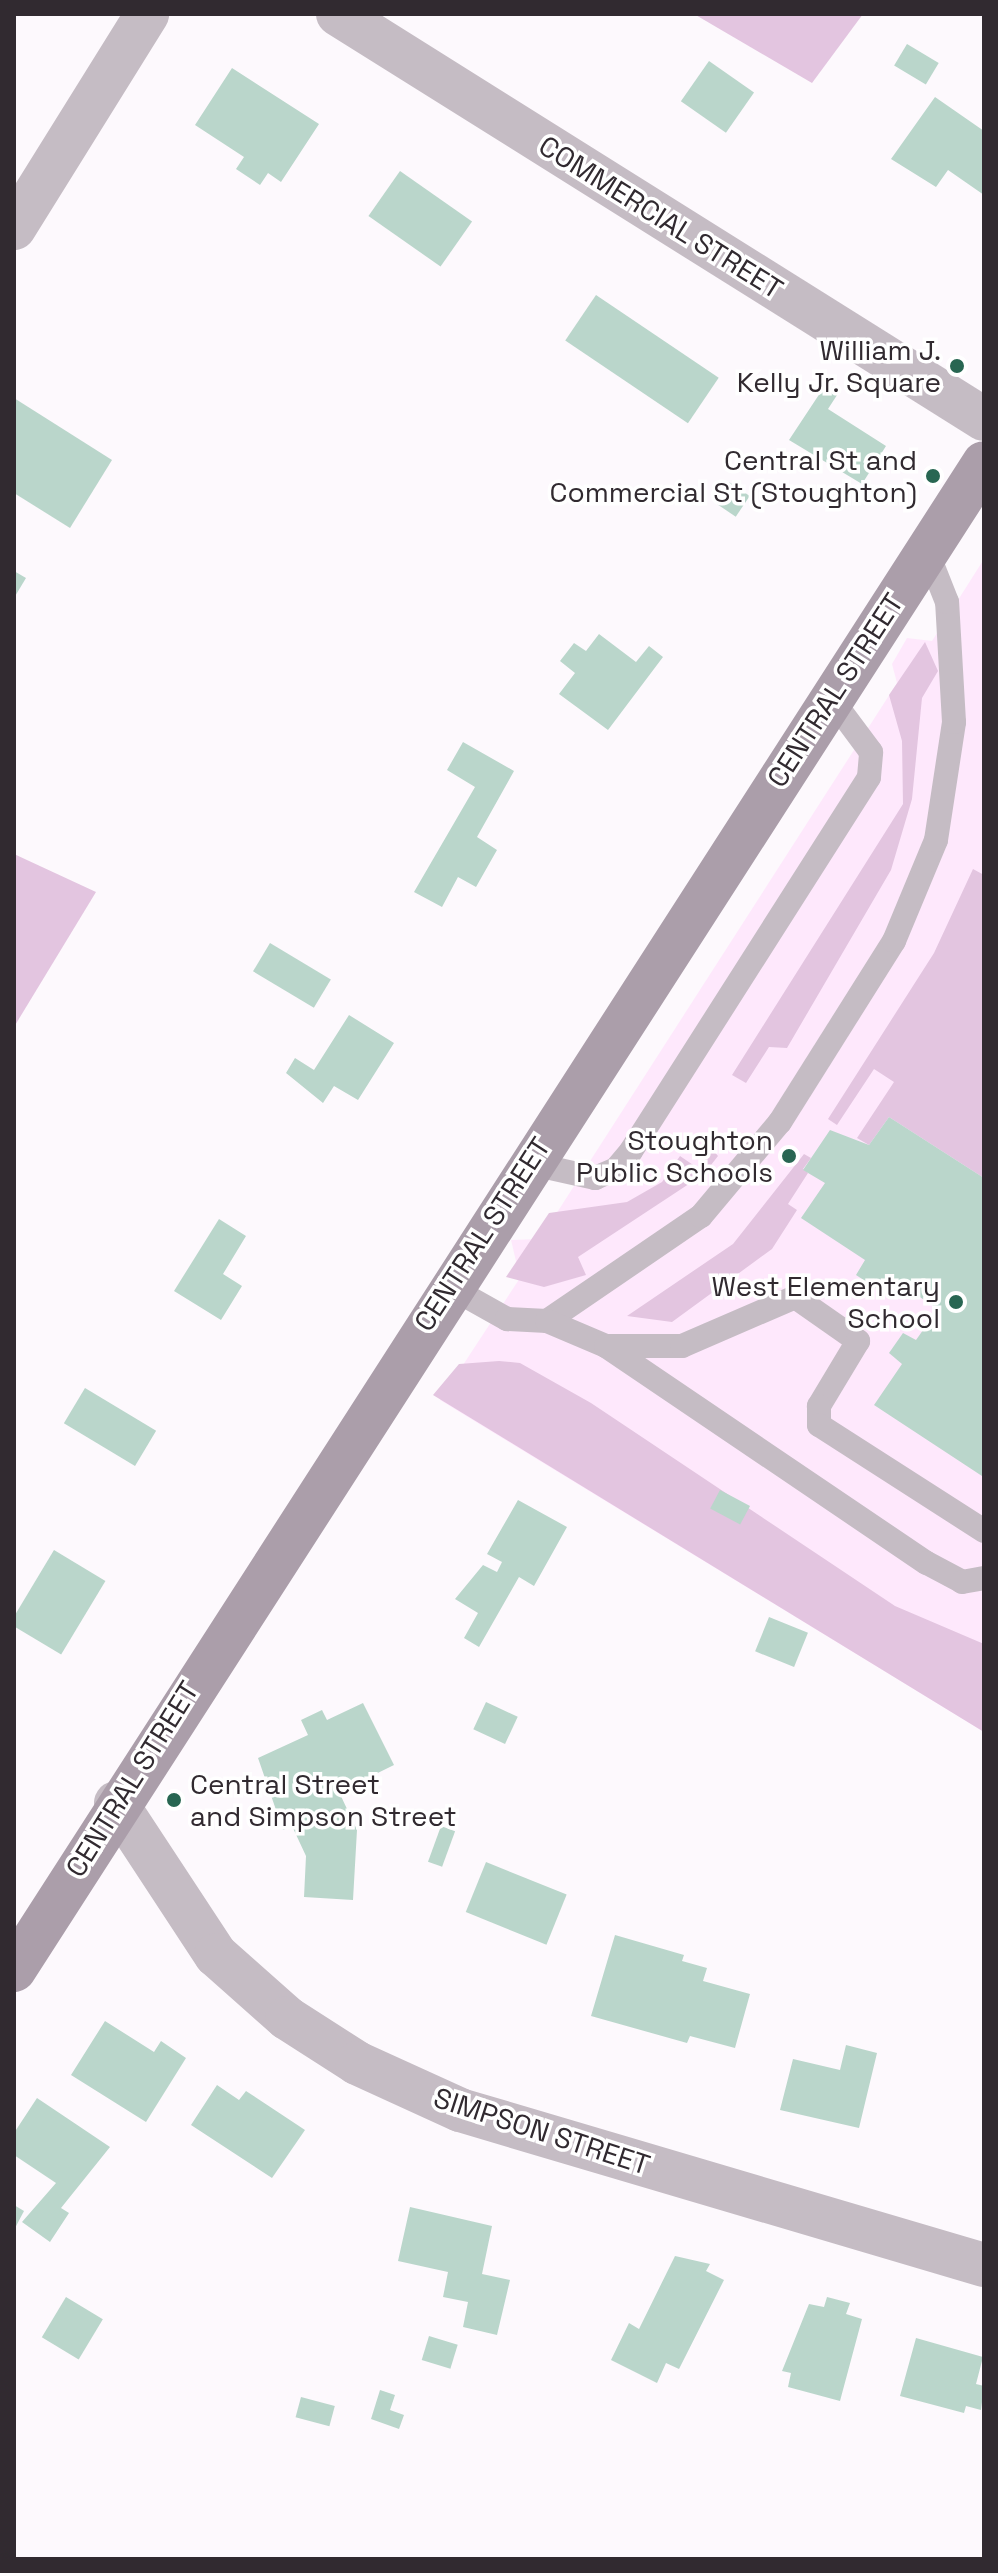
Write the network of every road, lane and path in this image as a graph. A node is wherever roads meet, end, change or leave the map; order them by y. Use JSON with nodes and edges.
{"nodes":[{"id":1,"x":147,"y":14,"type":"edge"},
{"id":2,"x":338,"y":14,"type":"edge"},
{"id":3,"x":14,"y":228,"type":"edge"},
{"id":4,"x":984,"y":419,"type":"edge"},
{"id":5,"x":984,"y":463,"type":"edge"},
{"id":6,"x":926,"y":549,"type":"junction"},
{"id":7,"x":830,"y":697,"type":"junction"},
{"id":8,"x":528,"y":1163,"type":"junction"},
{"id":9,"x":448,"y":1286,"type":"junction"},
{"id":10,"x":547,"y":1321,"type":"junction"},
{"id":11,"x":606,"y":1346,"type":"junction"},
{"id":12,"x":984,"y":1531,"type":"edge"},
{"id":13,"x":984,"y":1578,"type":"edge"},
{"id":14,"x":116,"y":1803,"type":"junction"},
{"id":15,"x":14,"y":1970,"type":"edge"},
{"id":16,"x":984,"y":2265,"type":"edge"}],
"edges":[{"from":1,"to":3,"type":"street"},
{"from":2,"to":4,"type":"street","name":"COMMERCIAL STREET"},
{"from":5,"to":6,"type":"main road","name":"CENTRAL STREET"},
{"from":6,"to":7,"type":"main road","name":"CENTRAL STREET"},
{"from":6,"to":10,"type":"lane"},
{"from":7,"to":8,"type":"main road","name":"CENTRAL STREET"},
{"from":7,"to":8,"type":"lane"},
{"from":8,"to":9,"type":"main road","name":"CENTRAL STREET"},
{"from":9,"to":10,"type":"lane"},
{"from":9,"to":14,"type":"main road","name":"CENTRAL STREET"},
{"from":10,"to":11,"type":"lane"},
{"from":11,"to":12,"type":"lane"},
{"from":11,"to":13,"type":"lane"},
{"from":14,"to":15,"type":"main road","name":"CENTRAL STREET"},
{"from":14,"to":16,"type":"street","name":"SIMPSON STREET"}]}
